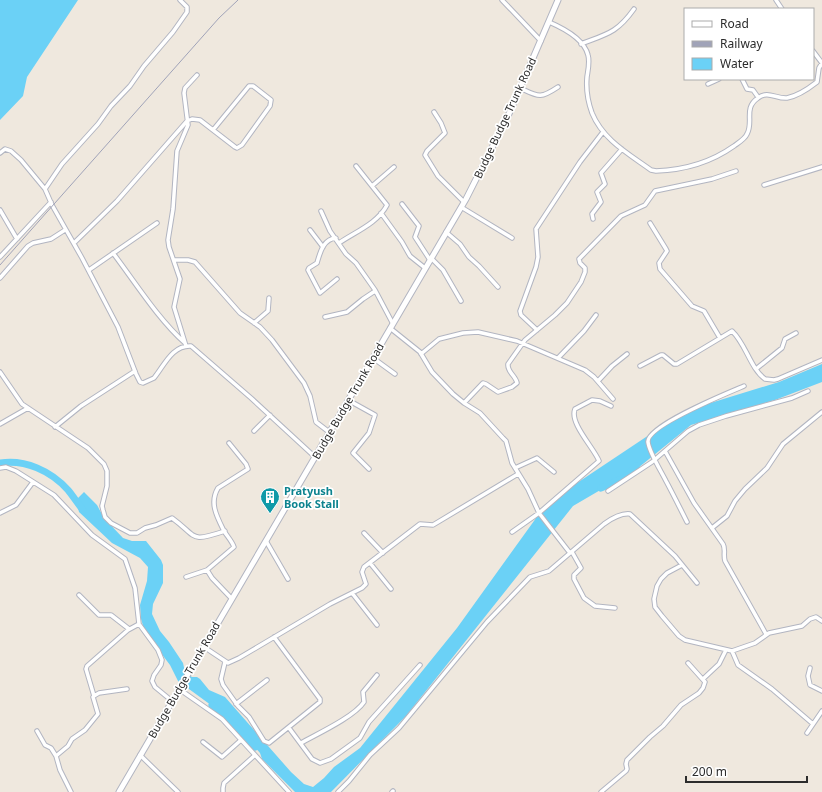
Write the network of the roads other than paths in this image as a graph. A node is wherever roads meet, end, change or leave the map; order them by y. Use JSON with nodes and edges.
{"nodes":[{"id":1,"x":180,"y":0,"type":"edge"},
{"id":2,"x":502,"y":0,"type":"edge"},
{"id":3,"x":558,"y":0,"type":"edge"},
{"id":4,"x":634,"y":9,"type":"dead end"},
{"id":5,"x":549,"y":22,"type":"junction"},
{"id":6,"x":541,"y":41,"type":"junction"},
{"id":7,"x":582,"y":44,"type":"junction"},
{"id":8,"x":814,"y":52,"type":"edge"},
{"id":9,"x":822,"y":63,"type":"edge"},
{"id":10,"x":197,"y":75,"type":"dead end"},
{"id":11,"x":717,"y":80,"type":"edge"},
{"id":12,"x":742,"y":80,"type":"edge"},
{"id":13,"x":708,"y":84,"type":"dead end"},
{"id":14,"x":558,"y":87,"type":"dead end"},
{"id":15,"x":520,"y":88,"type":"junction"},
{"id":16,"x":758,"y":97,"type":"junction"},
{"id":17,"x":434,"y":112,"type":"dead end"},
{"id":18,"x":187,"y":121,"type":"junction"},
{"id":19,"x":213,"y":130,"type":"junction"},
{"id":20,"x":603,"y":132,"type":"junction"},
{"id":21,"x":622,"y":149,"type":"junction"},
{"id":22,"x":0,"y":153,"type":"edge"},
{"id":23,"x":356,"y":166,"type":"dead end"},
{"id":24,"x":822,"y":167,"type":"edge"},
{"id":25,"x":394,"y":168,"type":"dead end"},
{"id":26,"x":736,"y":171,"type":"dead end"},
{"id":27,"x":764,"y":185,"type":"dead end"},
{"id":28,"x":372,"y":186,"type":"junction"},
{"id":29,"x":45,"y":189,"type":"junction"},
{"id":30,"x":51,"y":202,"type":"junction"},
{"id":31,"x":464,"y":202,"type":"junction"},
{"id":32,"x":402,"y":204,"type":"dead end"},
{"id":33,"x":461,"y":207,"type":"junction"},
{"id":34,"x":0,"y":210,"type":"edge"},
{"id":35,"x":321,"y":211,"type":"dead end"},
{"id":36,"x":381,"y":213,"type":"junction"},
{"id":37,"x":593,"y":219,"type":"dead end"},
{"id":38,"x":158,"y":223,"type":"dead end"},
{"id":39,"x":650,"y":223,"type":"dead end"},
{"id":40,"x":65,"y":230,"type":"junction"},
{"id":41,"x":310,"y":230,"type":"dead end"},
{"id":42,"x":446,"y":232,"type":"junction"},
{"id":43,"x":336,"y":238,"type":"junction"},
{"id":44,"x":512,"y":238,"type":"dead end"},
{"id":45,"x":17,"y":239,"type":"junction"},
{"id":46,"x":339,"y":242,"type":"junction"},
{"id":47,"x":74,"y":244,"type":"junction"},
{"id":48,"x":323,"y":246,"type":"junction"},
{"id":49,"x":113,"y":253,"type":"junction"},
{"id":50,"x":0,"y":257,"type":"edge"},
{"id":51,"x":430,"y":259,"type":"junction"},
{"id":52,"x":174,"y":260,"type":"junction"},
{"id":53,"x":425,"y":268,"type":"junction"},
{"id":54,"x":88,"y":270,"type":"junction"},
{"id":55,"x":0,"y":278,"type":"edge"},
{"id":56,"x":337,"y":279,"type":"dead end"},
{"id":57,"x":498,"y":287,"type":"dead end"},
{"id":58,"x":376,"y":291,"type":"junction"},
{"id":59,"x":268,"y":298,"type":"dead end"},
{"id":60,"x":461,"y":301,"type":"dead end"},
{"id":61,"x":596,"y":315,"type":"dead end"},
{"id":62,"x":325,"y":317,"type":"dead end"},
{"id":63,"x":254,"y":323,"type":"junction"},
{"id":64,"x":392,"y":326,"type":"junction"},
{"id":65,"x":537,"y":330,"type":"junction"},
{"id":66,"x":796,"y":333,"type":"dead end"},
{"id":67,"x":720,"y":338,"type":"junction"},
{"id":68,"x":522,"y":343,"type":"junction"},
{"id":69,"x":186,"y":345,"type":"junction"},
{"id":70,"x":421,"y":354,"type":"junction"},
{"id":71,"x":627,"y":354,"type":"dead end"},
{"id":72,"x":373,"y":358,"type":"junction"},
{"id":73,"x":558,"y":358,"type":"junction"},
{"id":74,"x":822,"y":360,"type":"edge"},
{"id":75,"x":640,"y":366,"type":"dead end"},
{"id":76,"x":756,"y":369,"type":"junction"},
{"id":77,"x":135,"y":371,"type":"junction"},
{"id":78,"x":0,"y":372,"type":"edge"},
{"id":79,"x":395,"y":374,"type":"dead end"},
{"id":80,"x":598,"y":381,"type":"junction"},
{"id":81,"x":744,"y":386,"type":"dead end"},
{"id":82,"x":808,"y":391,"type":"dead end"},
{"id":83,"x":613,"y":399,"type":"dead end"},
{"id":84,"x":348,"y":400,"type":"junction"},
{"id":85,"x":464,"y":403,"type":"junction"},
{"id":86,"x":611,"y":406,"type":"dead end"},
{"id":87,"x":28,"y":408,"type":"junction"},
{"id":88,"x":822,"y":412,"type":"edge"},
{"id":89,"x":270,"y":415,"type":"junction"},
{"id":90,"x":0,"y":424,"type":"edge"},
{"id":91,"x":54,"y":427,"type":"junction"},
{"id":92,"x":254,"y":431,"type":"dead end"},
{"id":93,"x":330,"y":432,"type":"junction"},
{"id":94,"x":229,"y":442,"type":"dead end"},
{"id":95,"x":665,"y":451,"type":"junction"},
{"id":96,"x":315,"y":457,"type":"junction"},
{"id":97,"x":654,"y":459,"type":"junction"},
{"id":98,"x":0,"y":468,"type":"edge"},
{"id":99,"x":515,"y":468,"type":"junction"},
{"id":100,"x":369,"y":469,"type":"dead end"},
{"id":101,"x":554,"y":472,"type":"dead end"},
{"id":102,"x":518,"y":474,"type":"junction"},
{"id":103,"x":32,"y":482,"type":"junction"},
{"id":104,"x":608,"y":491,"type":"dead end"},
{"id":105,"x":0,"y":513,"type":"edge"},
{"id":106,"x":540,"y":514,"type":"junction"},
{"id":107,"x":687,"y":522,"type":"dead end"},
{"id":108,"x":712,"y":528,"type":"junction"},
{"id":109,"x":225,"y":531,"type":"junction"},
{"id":110,"x":512,"y":532,"type":"dead end"},
{"id":111,"x":364,"y":533,"type":"dead end"},
{"id":112,"x":266,"y":541,"type":"junction"},
{"id":113,"x":571,"y":553,"type":"junction"},
{"id":114,"x":382,"y":554,"type":"junction"},
{"id":115,"x":370,"y":563,"type":"junction"},
{"id":116,"x":682,"y":565,"type":"junction"},
{"id":117,"x":207,"y":570,"type":"junction"},
{"id":118,"x":186,"y":577,"type":"dead end"},
{"id":119,"x":288,"y":578,"type":"dead end"},
{"id":120,"x":697,"y":584,"type":"dead end"},
{"id":121,"x":391,"y":589,"type":"dead end"},
{"id":122,"x":352,"y":593,"type":"junction"},
{"id":123,"x":80,"y":595,"type":"dead end"},
{"id":124,"x":232,"y":599,"type":"junction"},
{"id":125,"x":615,"y":608,"type":"dead end"},
{"id":126,"x":822,"y":621,"type":"edge"},
{"id":127,"x":139,"y":624,"type":"junction"},
{"id":128,"x":377,"y":625,"type":"dead end"},
{"id":129,"x":129,"y":629,"type":"junction"},
{"id":130,"x":766,"y":634,"type":"junction"},
{"id":131,"x":274,"y":637,"type":"junction"},
{"id":132,"x":204,"y":647,"type":"junction"},
{"id":133,"x":726,"y":650,"type":"junction"},
{"id":134,"x":732,"y":651,"type":"junction"},
{"id":135,"x":225,"y":662,"type":"junction"},
{"id":136,"x":688,"y":663,"type":"dead end"},
{"id":137,"x":420,"y":665,"type":"dead end"},
{"id":138,"x":810,"y":668,"type":"dead end"},
{"id":139,"x":377,"y":675,"type":"dead end"},
{"id":140,"x":703,"y":679,"type":"junction"},
{"id":141,"x":268,"y":680,"type":"dead end"},
{"id":142,"x":180,"y":687,"type":"junction"},
{"id":143,"x":126,"y":689,"type":"dead end"},
{"id":144,"x":822,"y":691,"type":"edge"},
{"id":145,"x":94,"y":696,"type":"junction"},
{"id":146,"x":172,"y":701,"type":"junction"},
{"id":147,"x":236,"y":704,"type":"junction"},
{"id":148,"x":822,"y":711,"type":"edge"},
{"id":149,"x":813,"y":724,"type":"junction"},
{"id":150,"x":289,"y":728,"type":"junction"},
{"id":151,"x":37,"y":731,"type":"dead end"},
{"id":152,"x":807,"y":733,"type":"dead end"},
{"id":153,"x":241,"y":740,"type":"junction"},
{"id":154,"x":203,"y":742,"type":"dead end"},
{"id":155,"x":301,"y":743,"type":"junction"},
{"id":156,"x":140,"y":755,"type":"junction"},
{"id":157,"x":56,"y":756,"type":"junction"},
{"id":158,"x":254,"y":756,"type":"junction"},
{"id":159,"x":71,"y":792,"type":"edge"},
{"id":160,"x":119,"y":792,"type":"edge"},
{"id":161,"x":178,"y":792,"type":"edge"},
{"id":162,"x":224,"y":792,"type":"edge"},
{"id":163,"x":289,"y":792,"type":"edge"},
{"id":164,"x":338,"y":792,"type":"edge"},
{"id":165,"x":601,"y":792,"type":"edge"}],
"edges":[{"from":1,"to":29,"type":"street"},
{"from":2,"to":6,"type":"street"},
{"from":3,"to":5,"type":"main road","name":"Budge Budge Trunk Road"},
{"from":4,"to":7,"type":"street"},
{"from":5,"to":6,"type":"main road","name":"Budge Budge Trunk Road"},
{"from":5,"to":7,"type":"street"},
{"from":6,"to":15,"type":"main road","name":"Budge Budge Trunk Road"},
{"from":7,"to":20,"type":"street"},
{"from":8,"to":9,"type":"street"},
{"from":9,"to":16,"type":"street"},
{"from":10,"to":18,"type":"street"},
{"from":11,"to":13,"type":"street"},
{"from":12,"to":16,"type":"street"},
{"from":14,"to":15,"type":"street"},
{"from":15,"to":31,"type":"main road","name":"Budge Budge Trunk Road"},
{"from":16,"to":21,"type":"street"},
{"from":17,"to":31,"type":"street"},
{"from":18,"to":19,"type":"street"},
{"from":18,"to":47,"type":"street"},
{"from":18,"to":52,"type":"street"},
{"from":19,"to":19,"type":"street"},
{"from":20,"to":21,"type":"street"},
{"from":20,"to":65,"type":"street"},
{"from":21,"to":37,"type":"street"},
{"from":22,"to":29,"type":"street"},
{"from":23,"to":28,"type":"street"},
{"from":24,"to":27,"type":"street"},
{"from":25,"to":28,"type":"street"},
{"from":26,"to":65,"type":"street"},
{"from":28,"to":36,"type":"street"},
{"from":29,"to":30,"type":"street"},
{"from":30,"to":40,"type":"street"},
{"from":30,"to":45,"type":"street"},
{"from":31,"to":33,"type":"main road","name":"Budge Budge Trunk Road"},
{"from":32,"to":51,"type":"street"},
{"from":33,"to":42,"type":"main road","name":"Budge Budge Trunk Road"},
{"from":33,"to":44,"type":"street"},
{"from":34,"to":45,"type":"street"},
{"from":35,"to":43,"type":"street"},
{"from":36,"to":46,"type":"street"},
{"from":36,"to":53,"type":"street"},
{"from":38,"to":49,"type":"street"},
{"from":39,"to":67,"type":"street"},
{"from":40,"to":47,"type":"street"},
{"from":40,"to":55,"type":"street"},
{"from":41,"to":48,"type":"street"},
{"from":42,"to":51,"type":"main road","name":"Budge Budge Trunk Road"},
{"from":42,"to":57,"type":"street"},
{"from":43,"to":46,"type":"street"},
{"from":43,"to":48,"type":"street"},
{"from":45,"to":50,"type":"street"},
{"from":46,"to":58,"type":"street"},
{"from":47,"to":54,"type":"street"},
{"from":48,"to":56,"type":"street"},
{"from":49,"to":54,"type":"street"},
{"from":49,"to":69,"type":"street"},
{"from":51,"to":53,"type":"main road","name":"Budge Budge Trunk Road"},
{"from":51,"to":60,"type":"street"},
{"from":52,"to":63,"type":"street"},
{"from":52,"to":69,"type":"street"},
{"from":53,"to":64,"type":"main road","name":"Budge Budge Trunk Road"},
{"from":54,"to":77,"type":"street"},
{"from":58,"to":62,"type":"street"},
{"from":58,"to":64,"type":"street"},
{"from":59,"to":63,"type":"street"},
{"from":61,"to":73,"type":"street"},
{"from":63,"to":93,"type":"street"},
{"from":64,"to":70,"type":"street"},
{"from":64,"to":72,"type":"main road","name":"Budge Budge Trunk Road"},
{"from":65,"to":68,"type":"street"},
{"from":66,"to":76,"type":"street"},
{"from":67,"to":75,"type":"street"},
{"from":67,"to":76,"type":"street"},
{"from":68,"to":70,"type":"street"},
{"from":68,"to":73,"type":"street"},
{"from":68,"to":85,"type":"street"},
{"from":69,"to":77,"type":"street"},
{"from":69,"to":89,"type":"street"},
{"from":70,"to":85,"type":"street"},
{"from":71,"to":80,"type":"street"},
{"from":72,"to":79,"type":"street"},
{"from":72,"to":84,"type":"main road","name":"Budge Budge Trunk Road"},
{"from":73,"to":80,"type":"street"},
{"from":74,"to":76,"type":"street"},
{"from":77,"to":91,"type":"street"},
{"from":78,"to":87,"type":"street"},
{"from":80,"to":83,"type":"street"},
{"from":81,"to":97,"type":"street"},
{"from":82,"to":95,"type":"street"},
{"from":84,"to":93,"type":"main road","name":"Budge Budge Trunk Road"},
{"from":84,"to":100,"type":"street"},
{"from":85,"to":99,"type":"street"},
{"from":86,"to":106,"type":"street"},
{"from":87,"to":90,"type":"street"},
{"from":87,"to":91,"type":"street"},
{"from":88,"to":108,"type":"street"},
{"from":89,"to":92,"type":"street"},
{"from":89,"to":96,"type":"street"},
{"from":91,"to":109,"type":"street"},
{"from":93,"to":96,"type":"main road","name":"Budge Budge Trunk Road"},
{"from":94,"to":109,"type":"street"},
{"from":95,"to":97,"type":"street"},
{"from":95,"to":108,"type":"street"},
{"from":96,"to":112,"type":"main road","name":"Budge Budge Trunk Road"},
{"from":97,"to":104,"type":"street"},
{"from":97,"to":107,"type":"street"},
{"from":98,"to":103,"type":"street"},
{"from":99,"to":101,"type":"street"},
{"from":99,"to":102,"type":"street"},
{"from":102,"to":106,"type":"street"},
{"from":102,"to":114,"type":"street"},
{"from":103,"to":105,"type":"street"},
{"from":103,"to":127,"type":"street"},
{"from":106,"to":110,"type":"street"},
{"from":106,"to":113,"type":"street"},
{"from":108,"to":130,"type":"street"},
{"from":109,"to":117,"type":"street"},
{"from":111,"to":114,"type":"street"},
{"from":112,"to":119,"type":"street"},
{"from":112,"to":124,"type":"main road","name":"Budge Budge Trunk Road"},
{"from":113,"to":116,"type":"street"},
{"from":113,"to":125,"type":"street"},
{"from":113,"to":164,"type":"street"},
{"from":114,"to":115,"type":"street"},
{"from":115,"to":121,"type":"street"},
{"from":115,"to":122,"type":"street"},
{"from":116,"to":120,"type":"street"},
{"from":116,"to":133,"type":"street"},
{"from":117,"to":118,"type":"street"},
{"from":117,"to":124,"type":"street"},
{"from":122,"to":128,"type":"street"},
{"from":122,"to":131,"type":"street"},
{"from":123,"to":129,"type":"street"},
{"from":124,"to":132,"type":"main road","name":"Budge Budge Trunk Road"},
{"from":126,"to":130,"type":"street"},
{"from":127,"to":129,"type":"street"},
{"from":127,"to":146,"type":"street"},
{"from":129,"to":145,"type":"street"},
{"from":130,"to":134,"type":"street"},
{"from":131,"to":135,"type":"street"},
{"from":131,"to":150,"type":"street"},
{"from":132,"to":135,"type":"street"},
{"from":132,"to":142,"type":"main road","name":"Budge Budge Trunk Road"},
{"from":133,"to":134,"type":"street"},
{"from":133,"to":140,"type":"street"},
{"from":134,"to":149,"type":"street"},
{"from":135,"to":147,"type":"street"},
{"from":136,"to":140,"type":"street"},
{"from":137,"to":155,"type":"street"},
{"from":138,"to":144,"type":"street"},
{"from":139,"to":155,"type":"street"},
{"from":140,"to":165,"type":"street"},
{"from":141,"to":147,"type":"street"},
{"from":142,"to":146,"type":"main road","name":"Budge Budge Trunk Road"},
{"from":142,"to":153,"type":"street"},
{"from":143,"to":145,"type":"street"},
{"from":145,"to":157,"type":"street"},
{"from":146,"to":156,"type":"main road","name":"Budge Budge Trunk Road"},
{"from":147,"to":150,"type":"street"},
{"from":148,"to":149,"type":"street"},
{"from":149,"to":152,"type":"street"},
{"from":150,"to":155,"type":"street"},
{"from":151,"to":157,"type":"street"},
{"from":153,"to":154,"type":"street"},
{"from":153,"to":158,"type":"street"},
{"from":156,"to":160,"type":"main road","name":"Budge Budge Trunk Road"},
{"from":156,"to":161,"type":"street"},
{"from":157,"to":159,"type":"street"},
{"from":158,"to":162,"type":"street"},
{"from":158,"to":163,"type":"street"}]}
